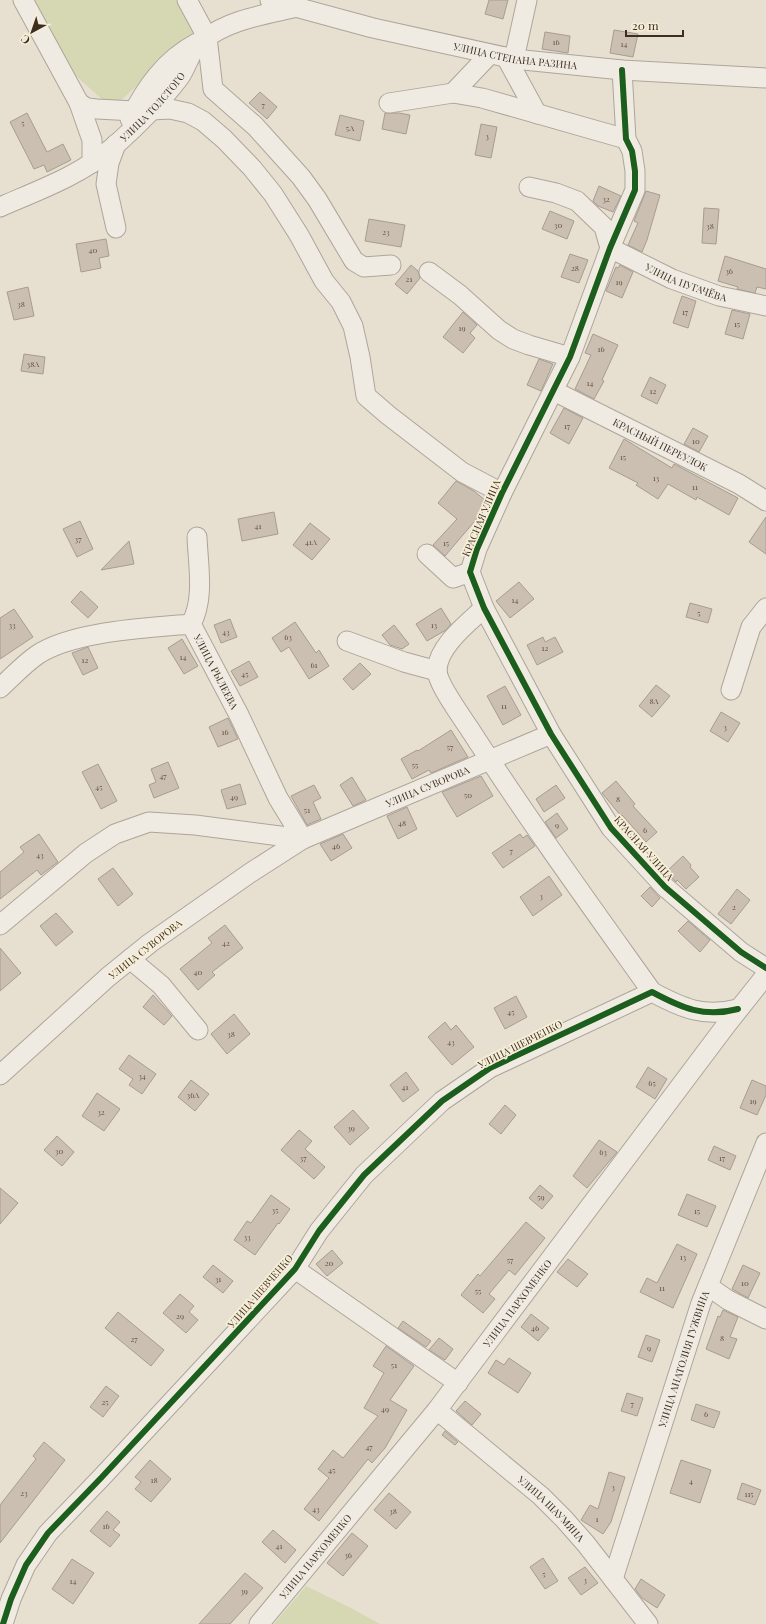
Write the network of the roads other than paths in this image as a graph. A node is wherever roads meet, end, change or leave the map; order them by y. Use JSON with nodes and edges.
{"nodes":[{"id":1,"x":23,"y":0,"type":"edge"},
{"id":2,"x":187,"y":0,"type":"edge"},
{"id":3,"x":270,"y":0,"type":"edge"},
{"id":4,"x":527,"y":0,"type":"edge"},
{"id":5,"x":297,"y":7,"type":"junction"},
{"id":6,"x":204,"y":39,"type":"junction"},
{"id":7,"x":503,"y":57,"type":"junction"},
{"id":8,"x":622,"y":70,"type":"junction"},
{"id":9,"x":766,"y":78,"type":"edge"},
{"id":10,"x":452,"y":93,"type":"junction"},
{"id":11,"x":79,"y":103,"type":"junction"},
{"id":12,"x":389,"y":103,"type":"dead end"},
{"id":13,"x":143,"y":110,"type":"junction"},
{"id":14,"x":538,"y":114,"type":"junction"},
{"id":15,"x":626,"y":140,"type":"junction"},
{"id":16,"x":117,"y":143,"type":"junction"},
{"id":17,"x":92,"y":163,"type":"junction"},
{"id":18,"x":529,"y":187,"type":"dead end"},
{"id":19,"x":0,"y":207,"type":"edge"},
{"id":20,"x":116,"y":228,"type":"dead end"},
{"id":21,"x":610,"y":248,"type":"junction"},
{"id":22,"x":391,"y":265,"type":"dead end"},
{"id":23,"x":429,"y":272,"type":"dead end"},
{"id":24,"x":766,"y":306,"type":"edge"},
{"id":25,"x":570,"y":357,"type":"junction"},
{"id":26,"x":554,"y":391,"type":"junction"},
{"id":27,"x":502,"y":494,"type":"junction"},
{"id":28,"x":766,"y":501,"type":"edge"},
{"id":29,"x":197,"y":537,"type":"dead end"},
{"id":30,"x":427,"y":554,"type":"dead end"},
{"id":31,"x":455,"y":579,"type":"junction"},
{"id":32,"x":484,"y":608,"type":"junction"},
{"id":33,"x":766,"y":608,"type":"edge"},
{"id":34,"x":191,"y":624,"type":"junction"},
{"id":35,"x":347,"y":641,"type":"dead end"},
{"id":36,"x":437,"y":671,"type":"junction"},
{"id":37,"x":0,"y":688,"type":"edge"},
{"id":38,"x":731,"y":690,"type":"dead end"},
{"id":39,"x":551,"y":734,"type":"junction"},
{"id":40,"x":489,"y":760,"type":"junction"},
{"id":41,"x":303,"y":839,"type":"junction"},
{"id":42,"x":0,"y":925,"type":"edge"},
{"id":43,"x":130,"y":959,"type":"junction"},
{"id":44,"x":766,"y":968,"type":"edge"},
{"id":45,"x":766,"y":975,"type":"edge"},
{"id":46,"x":652,"y":992,"type":"junction"},
{"id":47,"x":738,"y":1009,"type":"junction"},
{"id":48,"x":198,"y":1030,"type":"dead end"},
{"id":49,"x":0,"y":1075,"type":"edge"},
{"id":50,"x":766,"y":1144,"type":"edge"},
{"id":51,"x":296,"y":1269,"type":"junction"},
{"id":52,"x":708,"y":1286,"type":"junction"},
{"id":53,"x":766,"y":1319,"type":"edge"},
{"id":54,"x":458,"y":1383,"type":"junction"},
{"id":55,"x":437,"y":1410,"type":"junction"},
{"id":56,"x":613,"y":1579,"type":"junction"},
{"id":57,"x":3,"y":1624,"type":"edge"},
{"id":58,"x":259,"y":1624,"type":"edge"},
{"id":59,"x":648,"y":1624,"type":"edge"}],
"edges":[{"from":1,"to":11,"type":"street"},
{"from":2,"to":6,"type":"street"},
{"from":3,"to":5,"type":"street","name":"УЛИЦА СТЕПАНА РАЗИНА"},
{"from":4,"to":7,"type":"street"},
{"from":5,"to":6,"type":"street","name":"УЛИЦА ТОЛСТОГО"},
{"from":5,"to":7,"type":"street","name":"УЛИЦА СТЕПАНА РАЗИНА"},
{"from":6,"to":13,"type":"street","name":"УЛИЦА ТОЛСТОГО"},
{"from":6,"to":22,"type":"street"},
{"from":7,"to":8,"type":"street","name":"УЛИЦА СТЕПАНА РАЗИНА"},
{"from":7,"to":10,"type":"street"},
{"from":7,"to":14,"type":"street"},
{"from":8,"to":9,"type":"street","name":"УЛИЦА СТЕПАНА РАЗИНА"},
{"from":8,"to":15,"type":"street","name":"КРАСНАЯ УЛИЦА"},
{"from":10,"to":12,"type":"street"},
{"from":10,"to":14,"type":"street"},
{"from":11,"to":13,"type":"street"},
{"from":11,"to":17,"type":"street"},
{"from":13,"to":16,"type":"street","name":"УЛИЦА ТОЛСТОГО"},
{"from":13,"to":27,"type":"street"},
{"from":14,"to":15,"type":"street"},
{"from":15,"to":21,"type":"street","name":"КРАСНАЯ УЛИЦА"},
{"from":16,"to":17,"type":"street","name":"УЛИЦА ТОЛСТОГО"},
{"from":16,"to":20,"type":"street"},
{"from":17,"to":19,"type":"street","name":"УЛИЦА ТОЛСТОГО"},
{"from":18,"to":21,"type":"street"},
{"from":21,"to":24,"type":"street","name":"УЛИЦА ПУГАЧЁВА"},
{"from":21,"to":25,"type":"street","name":"КРАСНАЯ УЛИЦА"},
{"from":23,"to":25,"type":"street"},
{"from":25,"to":26,"type":"street","name":"КРАСНАЯ УЛИЦА"},
{"from":26,"to":27,"type":"street","name":"КРАСНАЯ УЛИЦА"},
{"from":26,"to":28,"type":"street","name":"КРАСНЫЙ ПЕРЕУЛОК"},
{"from":27,"to":31,"type":"street","name":"КРАСНАЯ УЛИЦА"},
{"from":29,"to":34,"type":"street"},
{"from":30,"to":31,"type":"street"},
{"from":31,"to":32,"type":"street","name":"КРАСНАЯ УЛИЦА"},
{"from":32,"to":36,"type":"street"},
{"from":32,"to":39,"type":"street","name":"КРАСНАЯ УЛИЦА"},
{"from":33,"to":38,"type":"street"},
{"from":34,"to":37,"type":"street","name":"УЛИЦА РЫЛЕЕВА"},
{"from":34,"to":41,"type":"street","name":"УЛИЦА РЫЛЕЕВА"},
{"from":35,"to":36,"type":"street"},
{"from":36,"to":40,"type":"street"},
{"from":39,"to":40,"type":"street","name":"УЛИЦА СУВОРОВА"},
{"from":39,"to":44,"type":"street","name":"КРАСНАЯ УЛИЦА"},
{"from":40,"to":41,"type":"street","name":"УЛИЦА СУВОРОВА"},
{"from":40,"to":46,"type":"street"},
{"from":41,"to":42,"type":"street"},
{"from":41,"to":43,"type":"street","name":"УЛИЦА СУВОРОВА"},
{"from":43,"to":48,"type":"street"},
{"from":43,"to":49,"type":"street","name":"УЛИЦА СУВОРОВА"},
{"from":45,"to":47,"type":"street","name":"УЛИЦА ПАРХОМЕНКО"},
{"from":46,"to":47,"type":"street"},
{"from":46,"to":51,"type":"street","name":"УЛИЦА ШЕВЧЕНКО"},
{"from":47,"to":54,"type":"street","name":"УЛИЦА ПАРХОМЕНКО"},
{"from":50,"to":52,"type":"street","name":"УЛИЦА АНАТОЛИЯ ГУЖВИНА"},
{"from":51,"to":54,"type":"street"},
{"from":51,"to":57,"type":"street","name":"УЛИЦА ШЕВЧЕНКО"},
{"from":52,"to":53,"type":"street"},
{"from":52,"to":56,"type":"street","name":"УЛИЦА АНАТОЛИЯ ГУЖВИНА"},
{"from":54,"to":55,"type":"street","name":"УЛИЦА ПАРХОМЕНКО"},
{"from":55,"to":56,"type":"street","name":"УЛИЦА ШАУМЯНА"},
{"from":55,"to":58,"type":"street","name":"УЛИЦА ПАРХОМЕНКО"},
{"from":56,"to":59,"type":"street","name":"УЛИЦА ШАУМЯНА"}]}
